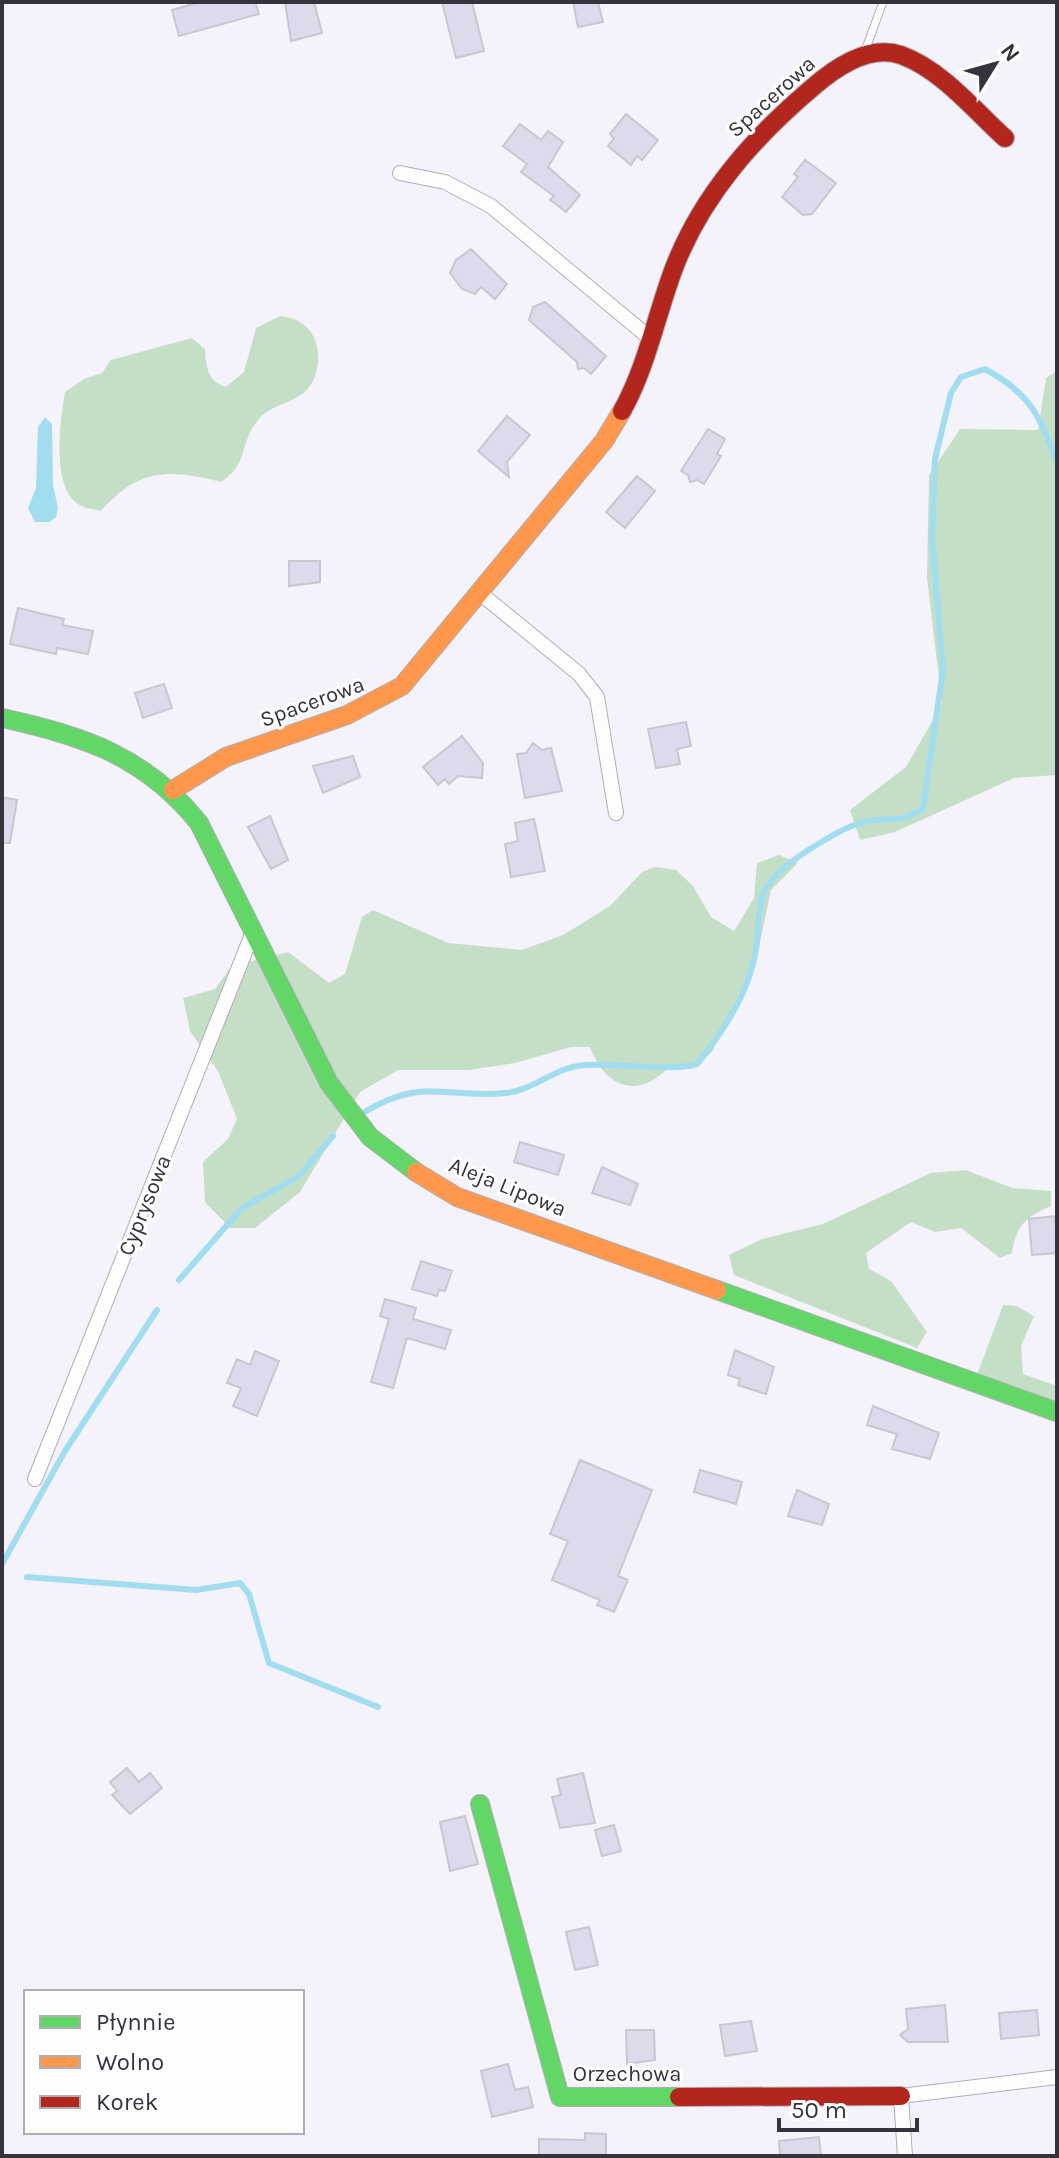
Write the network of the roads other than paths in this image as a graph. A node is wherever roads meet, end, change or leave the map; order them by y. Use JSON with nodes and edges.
{"nodes":[{"id":1,"x":883,"y":2,"type":"edge"},
{"id":2,"x":863,"y":56,"type":"junction"},
{"id":3,"x":1005,"y":138,"type":"dead end"},
{"id":4,"x":400,"y":173,"type":"dead end"},
{"id":5,"x":651,"y":339,"type":"junction"},
{"id":6,"x":480,"y":593,"type":"junction"},
{"id":7,"x":2,"y":718,"type":"edge"},
{"id":8,"x":173,"y":790,"type":"junction"},
{"id":9,"x":616,"y":813,"type":"dead end"},
{"id":10,"x":253,"y":932,"type":"junction"},
{"id":11,"x":1057,"y":1412,"type":"edge"},
{"id":12,"x":35,"y":1479,"type":"dead end"},
{"id":13,"x":480,"y":1804,"type":"dead end"},
{"id":14,"x":1057,"y":2077,"type":"edge"},
{"id":15,"x":901,"y":2096,"type":"junction"},
{"id":16,"x":905,"y":2156,"type":"edge"}],
"edges":[{"from":1,"to":2,"type":"lane"},
{"from":2,"to":3,"type":"street","name":"Spacerowa"},
{"from":2,"to":5,"type":"street","name":"Spacerowa"},
{"from":4,"to":5,"type":"street"},
{"from":5,"to":6,"type":"street","name":"Spacerowa"},
{"from":6,"to":8,"type":"street","name":"Spacerowa"},
{"from":6,"to":9,"type":"street"},
{"from":7,"to":8,"type":"street","name":"Aleja Lipowa"},
{"from":8,"to":10,"type":"street","name":"Aleja Lipowa"},
{"from":10,"to":11,"type":"street","name":"Aleja Lipowa"},
{"from":10,"to":12,"type":"street","name":"Cyprysowa"},
{"from":13,"to":15,"type":"street","name":"Orzechowa"},
{"from":14,"to":15,"type":"street"},
{"from":15,"to":16,"type":"street"}]}
